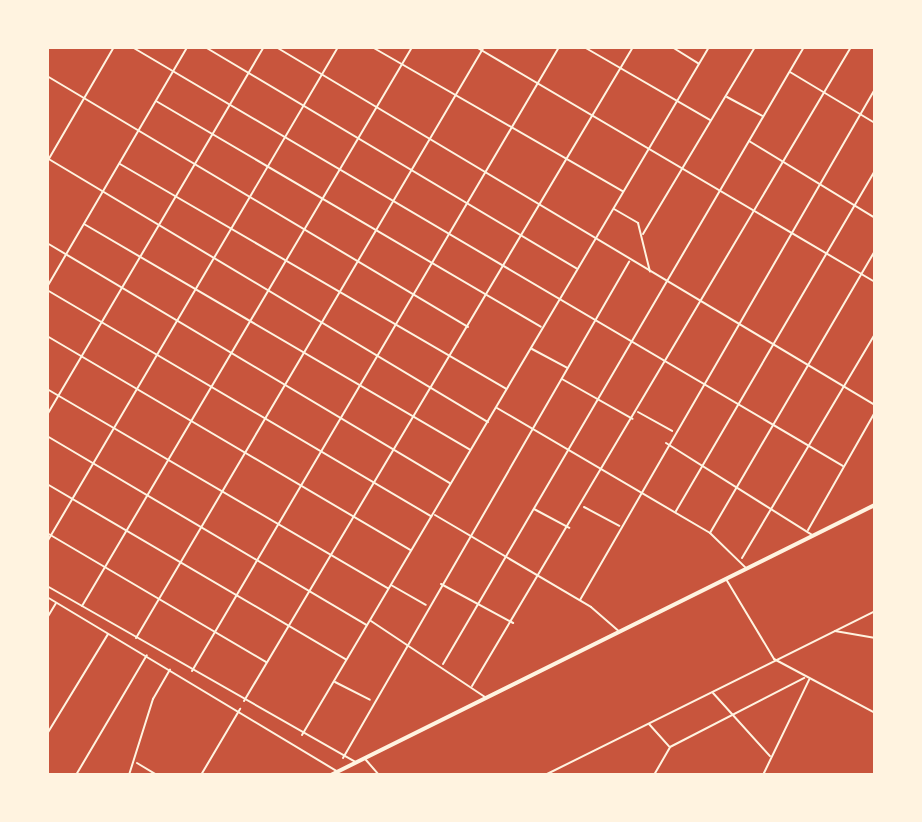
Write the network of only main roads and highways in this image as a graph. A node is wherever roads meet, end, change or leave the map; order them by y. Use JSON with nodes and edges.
{"nodes":[{"id":1,"x":875,"y":505,"type":"edge"},
{"id":2,"x":331,"y":775,"type":"edge"}],
"edges":[{"from":1,"to":2,"type":"highway"}]}
